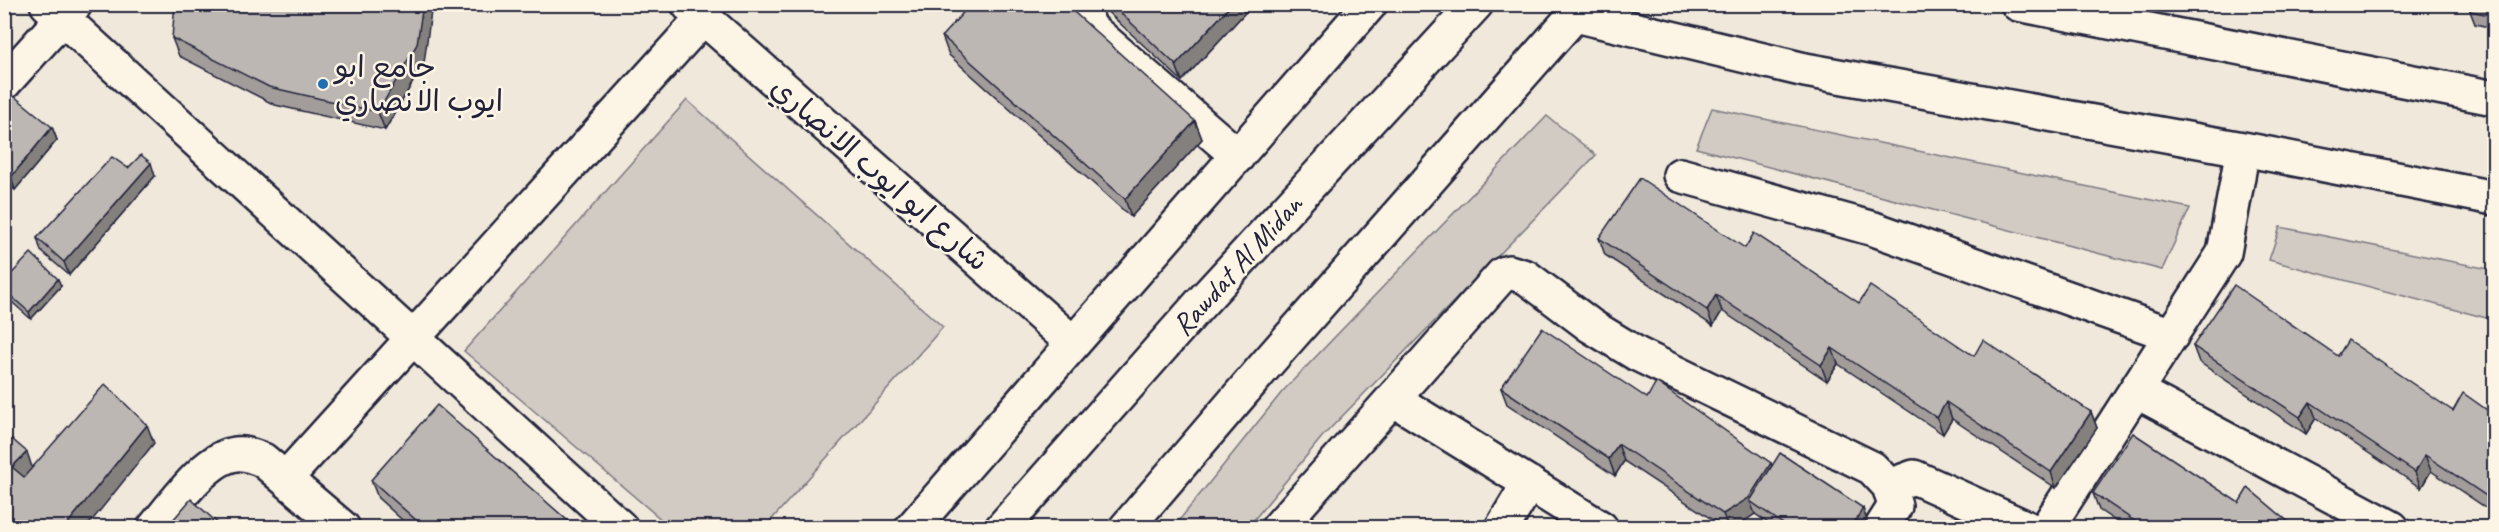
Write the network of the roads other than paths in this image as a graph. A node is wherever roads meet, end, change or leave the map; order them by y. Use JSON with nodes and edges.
{"nodes":[{"id":1,"x":1081,"y":4,"type":"edge"},
{"id":2,"x":1476,"y":4,"type":"edge"},
{"id":3,"x":2018,"y":4,"type":"edge"},
{"id":4,"x":61,"y":9,"type":"edge"},
{"id":5,"x":1357,"y":9,"type":"edge"},
{"id":6,"x":1580,"y":10,"type":"edge"},
{"id":7,"x":695,"y":11,"type":"edge"},
{"id":8,"x":4,"y":83,"type":"edge"},
{"id":9,"x":2494,"y":98,"type":"edge"},
{"id":10,"x":2243,"y":149,"type":"junction"},
{"id":11,"x":1238,"y":156,"type":"junction"},
{"id":12,"x":1680,"y":175,"type":"dead end"},
{"id":13,"x":2494,"y":198,"type":"edge"},
{"id":14,"x":2172,"y":334,"type":"junction"},
{"id":15,"x":413,"y":338,"type":"junction"},
{"id":16,"x":1073,"y":343,"type":"junction"},
{"id":17,"x":2136,"y":391,"type":"junction"},
{"id":18,"x":1393,"y":399,"type":"junction"},
{"id":19,"x":286,"y":478,"type":"junction"},
{"id":20,"x":1529,"y":483,"type":"junction"},
{"id":21,"x":1888,"y":486,"type":"junction"},
{"id":22,"x":154,"y":528,"type":"edge"},
{"id":23,"x":343,"y":528,"type":"edge"},
{"id":24,"x":621,"y":528,"type":"edge"},
{"id":25,"x":912,"y":528,"type":"edge"},
{"id":26,"x":1002,"y":528,"type":"edge"},
{"id":27,"x":1126,"y":528,"type":"edge"},
{"id":28,"x":1278,"y":528,"type":"edge"},
{"id":29,"x":1502,"y":528,"type":"edge"},
{"id":30,"x":1601,"y":528,"type":"edge"},
{"id":31,"x":1881,"y":528,"type":"edge"},
{"id":32,"x":2027,"y":528,"type":"edge"},
{"id":33,"x":2047,"y":528,"type":"edge"},
{"id":34,"x":2392,"y":528,"type":"edge"}],
"edges":[{"from":1,"to":11,"type":"street"},
{"from":2,"to":26,"type":"street","name":"Rawdat Al Midan"},
{"from":3,"to":9,"type":"street"},
{"from":4,"to":8,"type":"street"},
{"from":4,"to":15,"type":"street"},
{"from":5,"to":11,"type":"street"},
{"from":6,"to":10,"type":"street"},
{"from":6,"to":27,"type":"street"},
{"from":7,"to":15,"type":"street"},
{"from":7,"to":16,"type":"street","name":"شارع ابو ايوب الانصاري"},
{"from":10,"to":13,"type":"street"},
{"from":10,"to":14,"type":"street"},
{"from":11,"to":16,"type":"street"},
{"from":12,"to":14,"type":"street"},
{"from":14,"to":17,"type":"street"},
{"from":15,"to":19,"type":"street"},
{"from":15,"to":24,"type":"street"},
{"from":16,"to":25,"type":"street"},
{"from":17,"to":33,"type":"street"},
{"from":17,"to":34,"type":"street"},
{"from":18,"to":20,"type":"street"},
{"from":18,"to":21,"type":"street"},
{"from":18,"to":28,"type":"street"},
{"from":19,"to":22,"type":"street"},
{"from":19,"to":23,"type":"street"},
{"from":20,"to":29,"type":"street"},
{"from":20,"to":30,"type":"street"},
{"from":21,"to":31,"type":"street"},
{"from":21,"to":32,"type":"street"}]}
